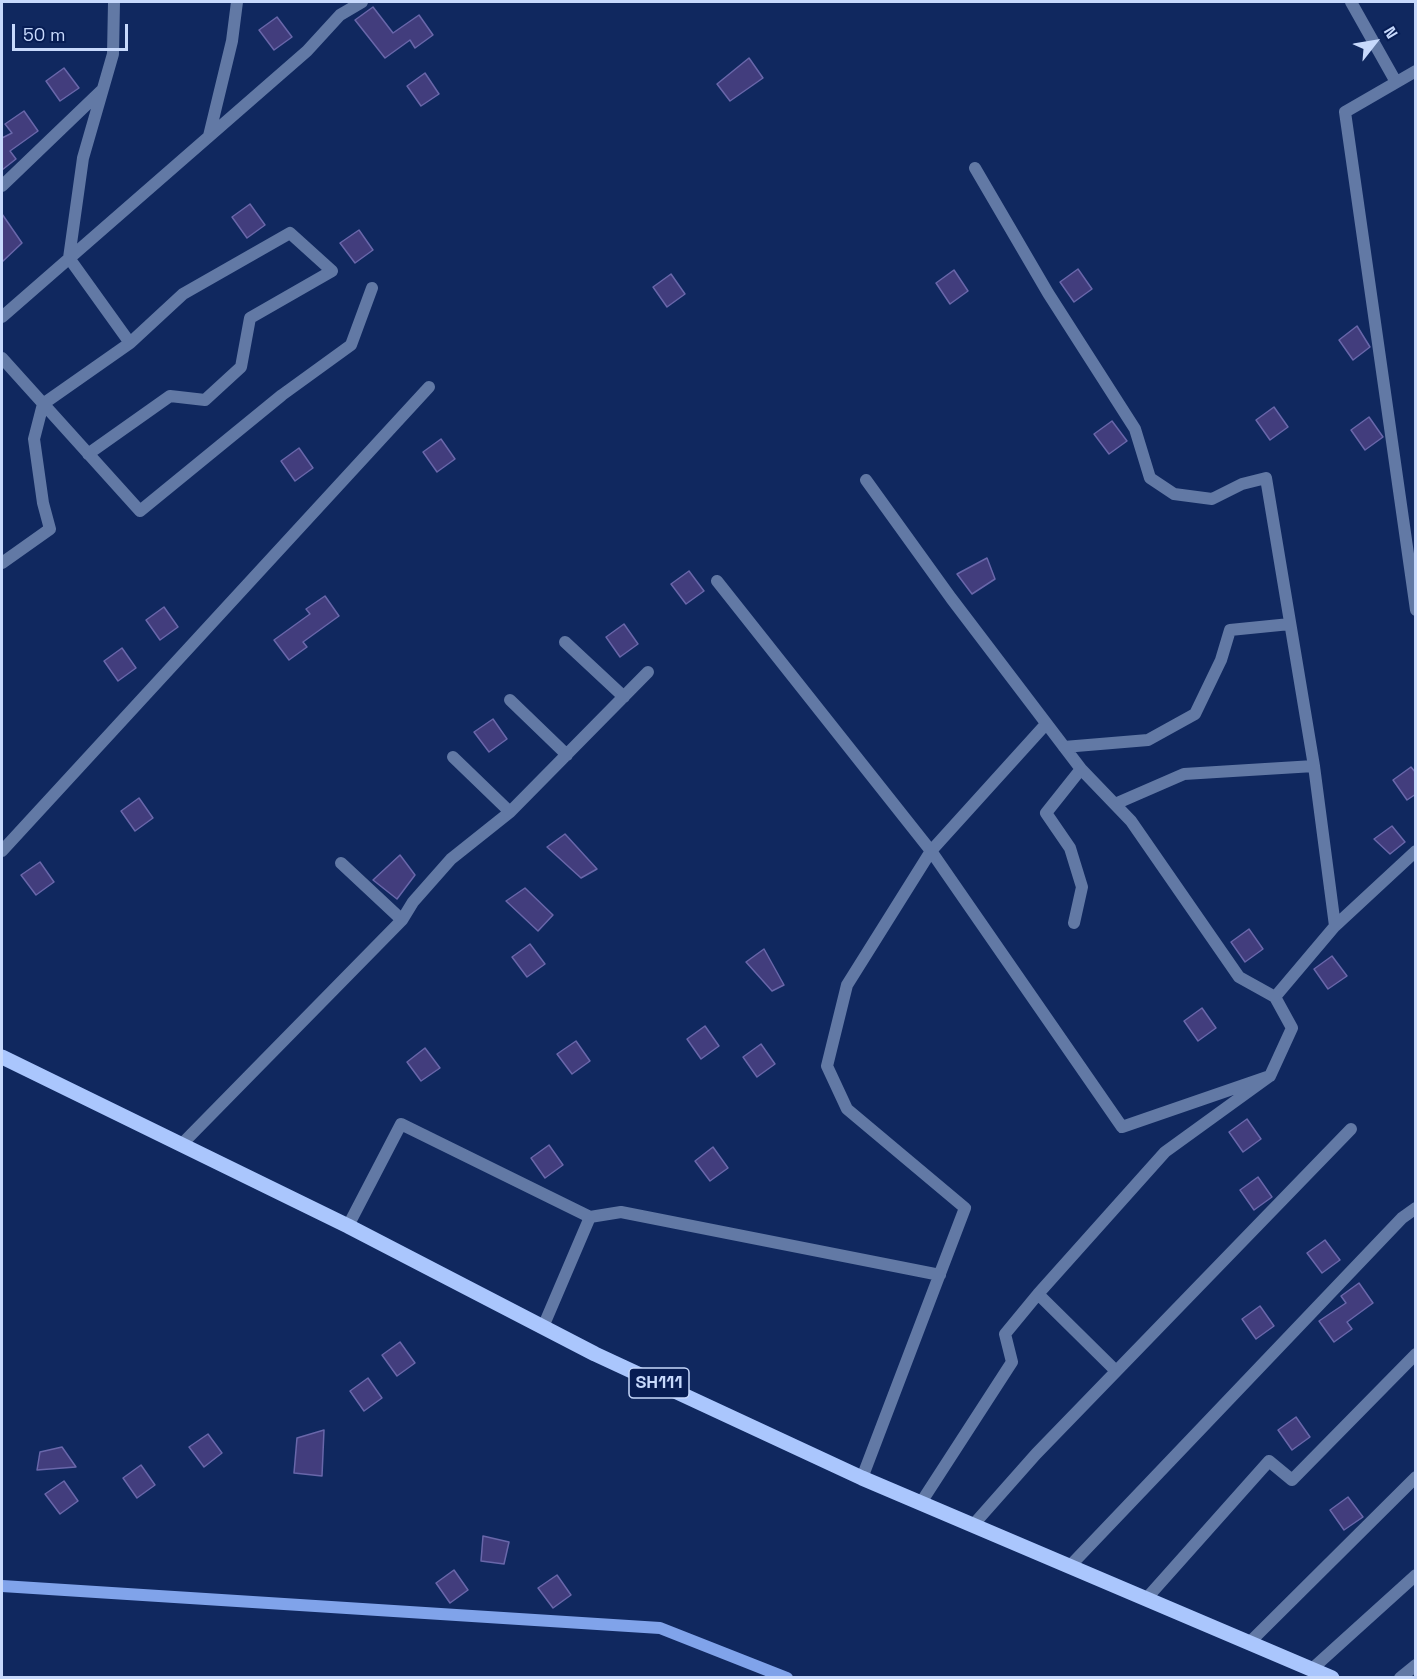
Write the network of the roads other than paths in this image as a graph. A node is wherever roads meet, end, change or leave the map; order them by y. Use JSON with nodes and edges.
{"nodes":[{"id":1,"x":114,"y":2,"type":"edge"},
{"id":2,"x":237,"y":2,"type":"edge"},
{"id":3,"x":362,"y":2,"type":"edge"},
{"id":4,"x":1352,"y":2,"type":"edge"},
{"id":5,"x":1416,"y":71,"type":"edge"},
{"id":6,"x":1396,"y":82,"type":"junction"},
{"id":7,"x":104,"y":88,"type":"junction"},
{"id":8,"x":209,"y":136,"type":"junction"},
{"id":9,"x":975,"y":168,"type":"dead end"},
{"id":10,"x":2,"y":186,"type":"edge"},
{"id":11,"x":69,"y":258,"type":"junction"},
{"id":12,"x":372,"y":288,"type":"dead end"},
{"id":13,"x":2,"y":317,"type":"edge"},
{"id":14,"x":130,"y":343,"type":"junction"},
{"id":15,"x":2,"y":358,"type":"edge"},
{"id":16,"x":429,"y":387,"type":"dead end"},
{"id":17,"x":43,"y":404,"type":"junction"},
{"id":18,"x":88,"y":454,"type":"junction"},
{"id":19,"x":866,"y":480,"type":"dead end"},
{"id":20,"x":2,"y":563,"type":"edge"},
{"id":21,"x":717,"y":580,"type":"dead end"},
{"id":22,"x":1416,"y":610,"type":"edge"},
{"id":23,"x":1290,"y":624,"type":"junction"},
{"id":24,"x":565,"y":642,"type":"dead end"},
{"id":25,"x":648,"y":672,"type":"dead end"},
{"id":26,"x":624,"y":697,"type":"junction"},
{"id":27,"x":510,"y":700,"type":"dead end"},
{"id":28,"x":1046,"y":724,"type":"junction"},
{"id":29,"x":1064,"y":747,"type":"junction"},
{"id":30,"x":567,"y":755,"type":"junction"},
{"id":31,"x":453,"y":757,"type":"dead end"},
{"id":32,"x":1314,"y":766,"type":"junction"},
{"id":33,"x":1080,"y":769,"type":"junction"},
{"id":34,"x":1115,"y":804,"type":"junction"},
{"id":35,"x":510,"y":812,"type":"junction"},
{"id":36,"x":2,"y":851,"type":"edge"},
{"id":37,"x":931,"y":851,"type":"junction"},
{"id":38,"x":1416,"y":851,"type":"edge"},
{"id":39,"x":341,"y":863,"type":"dead end"},
{"id":40,"x":402,"y":920,"type":"junction"},
{"id":41,"x":1074,"y":923,"type":"dead end"},
{"id":42,"x":1335,"y":926,"type":"junction"},
{"id":43,"x":1275,"y":997,"type":"junction"},
{"id":44,"x":2,"y":1057,"type":"edge"},
{"id":45,"x":1270,"y":1076,"type":"junction"},
{"id":46,"x":1351,"y":1129,"type":"dead end"},
{"id":47,"x":181,"y":1145,"type":"junction"},
{"id":48,"x":1416,"y":1208,"type":"edge"},
{"id":49,"x":590,"y":1217,"type":"junction"},
{"id":50,"x":348,"y":1226,"type":"junction"},
{"id":51,"x":940,"y":1275,"type":"junction"},
{"id":52,"x":1038,"y":1294,"type":"junction"},
{"id":53,"x":543,"y":1327,"type":"junction"},
{"id":54,"x":1416,"y":1354,"type":"edge"},
{"id":55,"x":1116,"y":1371,"type":"junction"},
{"id":56,"x":862,"y":1478,"type":"junction"},
{"id":57,"x":1416,"y":1478,"type":"edge"},
{"id":58,"x":922,"y":1501,"type":"junction"},
{"id":59,"x":974,"y":1524,"type":"junction"},
{"id":60,"x":1069,"y":1567,"type":"junction"},
{"id":61,"x":1416,"y":1575,"type":"edge"},
{"id":62,"x":2,"y":1586,"type":"edge"},
{"id":63,"x":1146,"y":1599,"type":"junction"},
{"id":64,"x":1250,"y":1642,"type":"junction"},
{"id":65,"x":1416,"y":1665,"type":"edge"},
{"id":66,"x":1312,"y":1669,"type":"junction"},
{"id":67,"x":787,"y":1677,"type":"edge"},
{"id":68,"x":1332,"y":1677,"type":"edge"},
{"id":69,"x":1400,"y":1677,"type":"edge"}],
"edges":[{"from":1,"to":7,"type":"street"},
{"from":2,"to":8,"type":"street"},
{"from":3,"to":8,"type":"street"},
{"from":4,"to":6,"type":"street"},
{"from":5,"to":6,"type":"street"},
{"from":6,"to":22,"type":"street"},
{"from":7,"to":10,"type":"street"},
{"from":7,"to":11,"type":"street"},
{"from":8,"to":11,"type":"street"},
{"from":9,"to":23,"type":"street"},
{"from":11,"to":13,"type":"street"},
{"from":11,"to":14,"type":"street"},
{"from":12,"to":18,"type":"street"},
{"from":14,"to":17,"type":"street"},
{"from":14,"to":18,"type":"street"},
{"from":15,"to":17,"type":"street"},
{"from":16,"to":36,"type":"street"},
{"from":17,"to":18,"type":"street"},
{"from":17,"to":20,"type":"street"},
{"from":19,"to":28,"type":"street"},
{"from":21,"to":37,"type":"street"},
{"from":23,"to":29,"type":"street"},
{"from":23,"to":32,"type":"street"},
{"from":24,"to":26,"type":"street"},
{"from":25,"to":26,"type":"street"},
{"from":26,"to":30,"type":"street"},
{"from":27,"to":30,"type":"street"},
{"from":28,"to":29,"type":"street"},
{"from":28,"to":37,"type":"street"},
{"from":29,"to":33,"type":"street"},
{"from":30,"to":35,"type":"street"},
{"from":31,"to":35,"type":"street"},
{"from":32,"to":34,"type":"street"},
{"from":32,"to":42,"type":"street"},
{"from":33,"to":34,"type":"street"},
{"from":33,"to":41,"type":"street"},
{"from":34,"to":43,"type":"street"},
{"from":35,"to":40,"type":"street"},
{"from":37,"to":45,"type":"street"},
{"from":37,"to":51,"type":"street"},
{"from":38,"to":42,"type":"street"},
{"from":39,"to":40,"type":"street"},
{"from":40,"to":47,"type":"street"},
{"from":42,"to":43,"type":"street"},
{"from":43,"to":45,"type":"street"},
{"from":44,"to":47,"type":"main road","number":"SH111"},
{"from":45,"to":52,"type":"street"},
{"from":46,"to":55,"type":"street"},
{"from":47,"to":50,"type":"main road","number":"SH111"},
{"from":48,"to":60,"type":"street"},
{"from":49,"to":50,"type":"street"},
{"from":49,"to":51,"type":"street"},
{"from":49,"to":53,"type":"street"},
{"from":50,"to":53,"type":"main road","number":"SH111"},
{"from":51,"to":56,"type":"street"},
{"from":52,"to":55,"type":"street"},
{"from":52,"to":58,"type":"street"},
{"from":53,"to":56,"type":"main road","number":"SH111"},
{"from":54,"to":63,"type":"street"},
{"from":55,"to":59,"type":"street"},
{"from":56,"to":58,"type":"main road","number":"SH111"},
{"from":57,"to":64,"type":"street"},
{"from":58,"to":59,"type":"main road","number":"SH111"},
{"from":59,"to":60,"type":"main road","number":"SH111"},
{"from":60,"to":63,"type":"main road","number":"SH111"},
{"from":61,"to":66,"type":"street"},
{"from":62,"to":67,"type":"street"},
{"from":63,"to":64,"type":"main road","number":"SH111"},
{"from":64,"to":66,"type":"main road","number":"SH111"},
{"from":65,"to":69,"type":"street"},
{"from":66,"to":68,"type":"main road","number":"SH111"}]}
